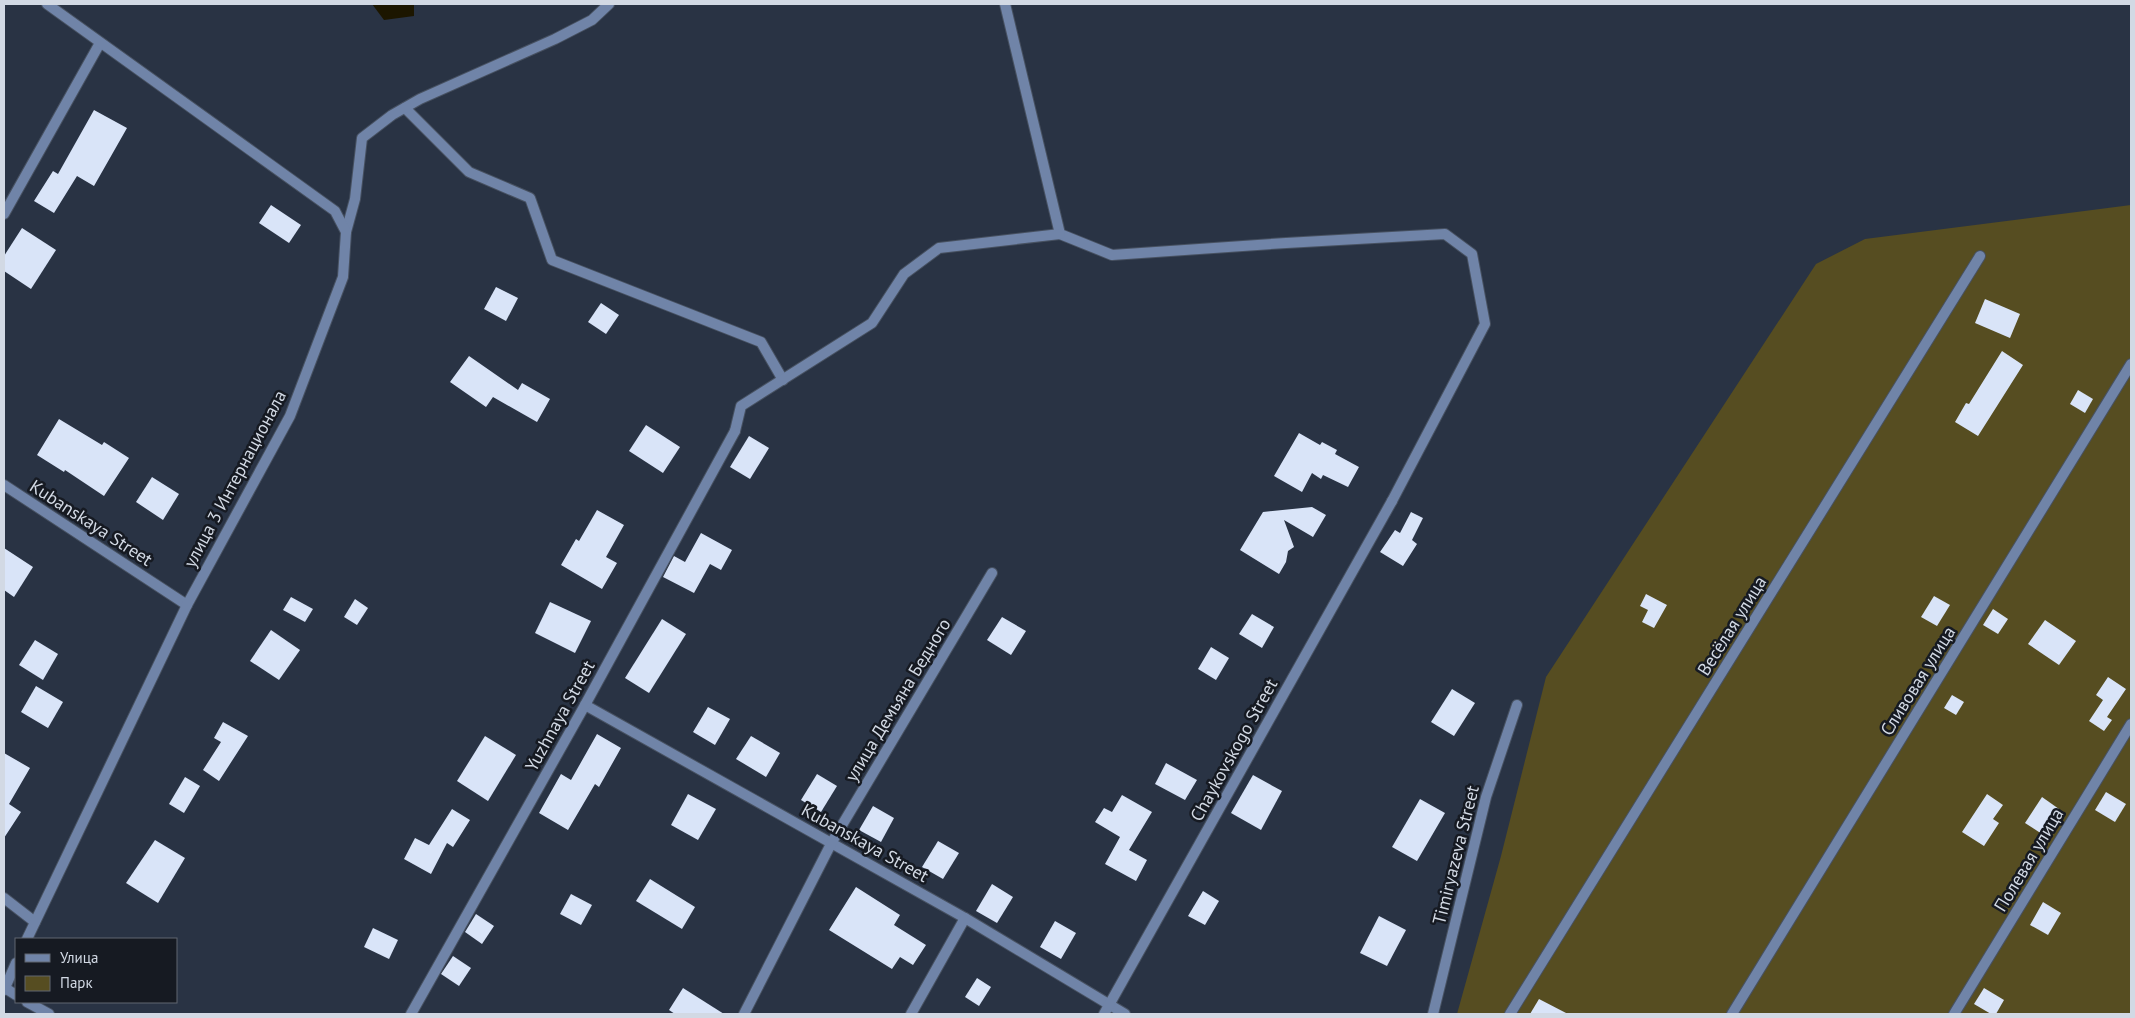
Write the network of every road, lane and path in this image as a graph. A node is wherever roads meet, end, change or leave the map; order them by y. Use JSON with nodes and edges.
{"nodes":[{"id":1,"x":47,"y":4,"type":"edge"},
{"id":2,"x":609,"y":4,"type":"edge"},
{"id":3,"x":1005,"y":4,"type":"edge"},
{"id":4,"x":100,"y":43,"type":"junction"},
{"id":5,"x":405,"y":108,"type":"junction"},
{"id":6,"x":4,"y":214,"type":"edge"},
{"id":7,"x":346,"y":232,"type":"junction"},
{"id":8,"x":1060,"y":234,"type":"junction"},
{"id":9,"x":1980,"y":256,"type":"dead end"},
{"id":10,"x":2131,"y":364,"type":"edge"},
{"id":11,"x":784,"y":380,"type":"junction"},
{"id":12,"x":4,"y":485,"type":"edge"},
{"id":13,"x":992,"y":573,"type":"dead end"},
{"id":14,"x":186,"y":605,"type":"junction"},
{"id":15,"x":1517,"y":705,"type":"dead end"},
{"id":16,"x":584,"y":706,"type":"junction"},
{"id":17,"x":2131,"y":724,"type":"edge"},
{"id":18,"x":832,"y":842,"type":"junction"},
{"id":19,"x":4,"y":898,"type":"edge"},
{"id":20,"x":965,"y":918,"type":"junction"},
{"id":21,"x":35,"y":922,"type":"junction"},
{"id":22,"x":27,"y":938,"type":"edge"},
{"id":23,"x":15,"y":965,"type":"edge"},
{"id":24,"x":4,"y":989,"type":"edge"},
{"id":25,"x":30,"y":1003,"type":"edge"},
{"id":26,"x":1110,"y":1004,"type":"junction"},
{"id":27,"x":49,"y":1014,"type":"edge"},
{"id":28,"x":411,"y":1014,"type":"edge"},
{"id":29,"x":744,"y":1014,"type":"edge"},
{"id":30,"x":911,"y":1014,"type":"edge"},
{"id":31,"x":1104,"y":1014,"type":"edge"},
{"id":32,"x":1126,"y":1014,"type":"edge"},
{"id":33,"x":1433,"y":1014,"type":"edge"},
{"id":34,"x":1510,"y":1014,"type":"edge"},
{"id":35,"x":1732,"y":1014,"type":"edge"},
{"id":36,"x":1954,"y":1014,"type":"edge"}],
"edges":[{"from":1,"to":4,"type":"street"},
{"from":2,"to":5,"type":"street","name":"улица 3 Интернационала"},
{"from":3,"to":8,"type":"street"},
{"from":4,"to":6,"type":"street"},
{"from":4,"to":7,"type":"street"},
{"from":5,"to":7,"type":"street","name":"улица 3 Интернационала"},
{"from":5,"to":11,"type":"street"},
{"from":7,"to":14,"type":"street","name":"улица 3 Интернационала"},
{"from":8,"to":11,"type":"street","name":"Yuzhnaya Street"},
{"from":8,"to":26,"type":"street","name":"Chaykovskogo Street"},
{"from":9,"to":34,"type":"street","name":"Весёлая улица"},
{"from":10,"to":35,"type":"street","name":"Сливовая улица"},
{"from":11,"to":16,"type":"street","name":"Yuzhnaya Street"},
{"from":12,"to":14,"type":"street","name":"Kubanskaya Street"},
{"from":13,"to":18,"type":"street","name":"улица Демьяна Бедного"},
{"from":14,"to":21,"type":"street","name":"улица 3 Интернационала"},
{"from":15,"to":33,"type":"street","name":"Timiryazeva Street"},
{"from":16,"to":18,"type":"street","name":"Kubanskaya Street"},
{"from":16,"to":28,"type":"street","name":"Yuzhnaya Street"},
{"from":17,"to":36,"type":"street","name":"Полевая улица"},
{"from":18,"to":20,"type":"street","name":"Kubanskaya Street"},
{"from":18,"to":29,"type":"street","name":"улица Демьяна Бедного"},
{"from":19,"to":21,"type":"street"},
{"from":20,"to":26,"type":"street","name":"Kubanskaya Street"},
{"from":20,"to":30,"type":"street"},
{"from":21,"to":22,"type":"street","name":"улица 3 Интернационала"},
{"from":23,"to":24,"type":"street"},
{"from":25,"to":27,"type":"street"},
{"from":26,"to":31,"type":"street","name":"Chaykovskogo Street"},
{"from":26,"to":32,"type":"street","name":"Kubanskaya Street"}]}
